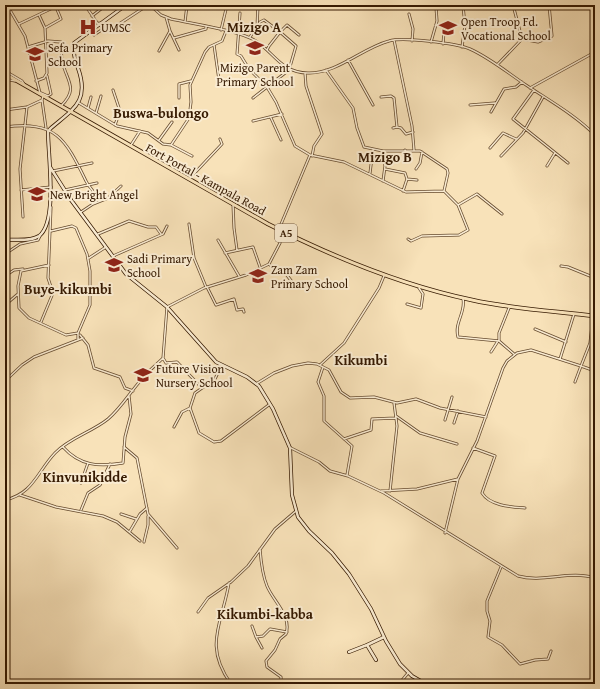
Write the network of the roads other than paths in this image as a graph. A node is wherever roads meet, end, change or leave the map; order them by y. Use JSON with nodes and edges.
{"nodes":[{"id":1,"x":8,"y":5,"type":"edge"},
{"id":2,"x":59,"y":5,"type":"edge"},
{"id":3,"x":85,"y":5,"type":"edge"},
{"id":4,"x":126,"y":5,"type":"edge"},
{"id":5,"x":149,"y":5,"type":"edge"},
{"id":6,"x":187,"y":5,"type":"edge"},
{"id":7,"x":227,"y":5,"type":"edge"},
{"id":8,"x":258,"y":5,"type":"edge"},
{"id":9,"x":433,"y":5,"type":"edge"},
{"id":10,"x":513,"y":5,"type":"edge"},
{"id":11,"x":549,"y":5,"type":"edge"},
{"id":12,"x":463,"y":6,"type":"edge"},
{"id":13,"x":56,"y":7,"type":"junction"},
{"id":14,"x":101,"y":9,"type":"dead end"},
{"id":15,"x":10,"y":11,"type":"junction"},
{"id":16,"x":240,"y":13,"type":"dead end"},
{"id":17,"x":409,"y":14,"type":"dead end"},
{"id":18,"x":39,"y":15,"type":"junction"},
{"id":19,"x":5,"y":16,"type":"edge"},
{"id":20,"x":92,"y":16,"type":"junction"},
{"id":21,"x":166,"y":17,"type":"junction"},
{"id":22,"x":185,"y":22,"type":"junction"},
{"id":23,"x":19,"y":24,"type":"junction"},
{"id":24,"x":98,"y":24,"type":"junction"},
{"id":25,"x":116,"y":26,"type":"dead end"},
{"id":26,"x":206,"y":27,"type":"junction"},
{"id":27,"x":257,"y":27,"type":"junction"},
{"id":28,"x":45,"y":28,"type":"junction"},
{"id":29,"x":221,"y":30,"type":"junction"},
{"id":30,"x":170,"y":31,"type":"junction"},
{"id":31,"x":226,"y":31,"type":"junction"},
{"id":32,"x":280,"y":32,"type":"junction"},
{"id":33,"x":444,"y":32,"type":"dead end"},
{"id":34,"x":237,"y":33,"type":"junction"},
{"id":35,"x":94,"y":35,"type":"dead end"},
{"id":36,"x":299,"y":35,"type":"dead end"},
{"id":37,"x":250,"y":37,"type":"junction"},
{"id":38,"x":174,"y":38,"type":"junction"},
{"id":39,"x":522,"y":39,"type":"junction"},
{"id":40,"x":394,"y":40,"type":"junction"},
{"id":41,"x":412,"y":40,"type":"junction"},
{"id":42,"x":46,"y":42,"type":"junction"},
{"id":43,"x":431,"y":42,"type":"junction"},
{"id":44,"x":443,"y":44,"type":"junction"},
{"id":45,"x":214,"y":45,"type":"junction"},
{"id":46,"x":263,"y":46,"type":"junction"},
{"id":47,"x":269,"y":46,"type":"junction"},
{"id":48,"x":28,"y":47,"type":"junction"},
{"id":49,"x":462,"y":47,"type":"junction"},
{"id":50,"x":179,"y":50,"type":"dead end"},
{"id":51,"x":267,"y":50,"type":"junction"},
{"id":52,"x":159,"y":51,"type":"dead end"},
{"id":53,"x":595,"y":52,"type":"edge"},
{"id":54,"x":348,"y":60,"type":"junction"},
{"id":55,"x":497,"y":65,"type":"junction"},
{"id":56,"x":289,"y":70,"type":"junction"},
{"id":57,"x":326,"y":70,"type":"junction"},
{"id":58,"x":5,"y":71,"type":"edge"},
{"id":59,"x":305,"y":73,"type":"junction"},
{"id":60,"x":5,"y":74,"type":"edge"},
{"id":61,"x":46,"y":75,"type":"junction"},
{"id":62,"x":5,"y":80,"type":"edge"},
{"id":63,"x":219,"y":80,"type":"dead end"},
{"id":64,"x":15,"y":81,"type":"junction"},
{"id":65,"x":36,"y":81,"type":"junction"},
{"id":66,"x":191,"y":81,"type":"junction"},
{"id":67,"x":522,"y":82,"type":"junction"},
{"id":68,"x":25,"y":86,"type":"junction"},
{"id":69,"x":267,"y":87,"type":"junction"},
{"id":70,"x":530,"y":88,"type":"junction"},
{"id":71,"x":113,"y":90,"type":"dead end"},
{"id":72,"x":534,"y":90,"type":"junction"},
{"id":73,"x":41,"y":95,"type":"junction"},
{"id":74,"x":101,"y":96,"type":"dead end"},
{"id":75,"x":543,"y":96,"type":"junction"},
{"id":76,"x":91,"y":97,"type":"dead end"},
{"id":77,"x":381,"y":97,"type":"dead end"},
{"id":78,"x":179,"y":98,"type":"dead end"},
{"id":79,"x":252,"y":98,"type":"dead end"},
{"id":80,"x":79,"y":102,"type":"junction"},
{"id":81,"x":495,"y":103,"type":"junction"},
{"id":82,"x":5,"y":105,"type":"edge"},
{"id":83,"x":373,"y":105,"type":"dead end"},
{"id":84,"x":470,"y":105,"type":"dead end"},
{"id":85,"x":61,"y":106,"type":"junction"},
{"id":86,"x":26,"y":107,"type":"junction"},
{"id":87,"x":88,"y":108,"type":"junction"},
{"id":88,"x":6,"y":110,"type":"edge"},
{"id":89,"x":72,"y":112,"type":"junction"},
{"id":90,"x":491,"y":112,"type":"dead end"},
{"id":91,"x":96,"y":113,"type":"junction"},
{"id":92,"x":282,"y":114,"type":"junction"},
{"id":93,"x":271,"y":118,"type":"junction"},
{"id":94,"x":253,"y":121,"type":"dead end"},
{"id":95,"x":172,"y":122,"type":"dead end"},
{"id":96,"x":115,"y":125,"type":"junction"},
{"id":97,"x":24,"y":126,"type":"junction"},
{"id":98,"x":5,"y":127,"type":"edge"},
{"id":99,"x":397,"y":127,"type":"junction"},
{"id":100,"x":393,"y":128,"type":"dead end"},
{"id":101,"x":48,"y":129,"type":"junction"},
{"id":102,"x":526,"y":129,"type":"junction"},
{"id":103,"x":140,"y":131,"type":"junction"},
{"id":104,"x":413,"y":132,"type":"junction"},
{"id":105,"x":595,"y":135,"type":"edge"},
{"id":106,"x":220,"y":139,"type":"dead end"},
{"id":107,"x":516,"y":139,"type":"junction"},
{"id":108,"x":159,"y":140,"type":"junction"},
{"id":109,"x":281,"y":140,"type":"dead end"},
{"id":110,"x":171,"y":145,"type":"junction"},
{"id":111,"x":130,"y":146,"type":"junction"},
{"id":112,"x":490,"y":148,"type":"dead end"},
{"id":113,"x":373,"y":149,"type":"junction"},
{"id":114,"x":405,"y":150,"type":"junction"},
{"id":115,"x":414,"y":150,"type":"junction"},
{"id":116,"x":382,"y":151,"type":"junction"},
{"id":117,"x":422,"y":152,"type":"junction"},
{"id":118,"x":555,"y":152,"type":"junction"},
{"id":119,"x":311,"y":155,"type":"junction"},
{"id":120,"x":409,"y":155,"type":"dead end"},
{"id":121,"x":192,"y":156,"type":"dead end"},
{"id":122,"x":501,"y":156,"type":"dead end"},
{"id":123,"x":92,"y":163,"type":"dead end"},
{"id":124,"x":568,"y":163,"type":"dead end"},
{"id":125,"x":78,"y":166,"type":"junction"},
{"id":126,"x":547,"y":166,"type":"dead end"},
{"id":127,"x":50,"y":167,"type":"junction"},
{"id":128,"x":416,"y":168,"type":"dead end"},
{"id":129,"x":385,"y":169,"type":"junction"},
{"id":130,"x":52,"y":171,"type":"junction"},
{"id":131,"x":370,"y":174,"type":"junction"},
{"id":132,"x":190,"y":179,"type":"junction"},
{"id":133,"x":407,"y":179,"type":"junction"},
{"id":134,"x":383,"y":180,"type":"junction"},
{"id":135,"x":417,"y":180,"type":"dead end"},
{"id":136,"x":97,"y":183,"type":"dead end"},
{"id":137,"x":87,"y":184,"type":"junction"},
{"id":138,"x":121,"y":186,"type":"dead end"},
{"id":139,"x":51,"y":187,"type":"junction"},
{"id":140,"x":20,"y":190,"type":"junction"},
{"id":141,"x":65,"y":190,"type":"junction"},
{"id":142,"x":403,"y":191,"type":"junction"},
{"id":143,"x":444,"y":191,"type":"junction"},
{"id":144,"x":98,"y":201,"type":"junction"},
{"id":145,"x":51,"y":203,"type":"junction"},
{"id":146,"x":233,"y":203,"type":"junction"},
{"id":147,"x":458,"y":205,"type":"junction"},
{"id":148,"x":81,"y":213,"type":"junction"},
{"id":149,"x":502,"y":214,"type":"dead end"},
{"id":150,"x":23,"y":217,"type":"dead end"},
{"id":151,"x":189,"y":224,"type":"dead end"},
{"id":152,"x":167,"y":226,"type":"dead end"},
{"id":153,"x":280,"y":229,"type":"junction"},
{"id":154,"x":51,"y":231,"type":"junction"},
{"id":155,"x":40,"y":234,"type":"junction"},
{"id":156,"x":98,"y":234,"type":"junction"},
{"id":157,"x":161,"y":234,"type":"junction"},
{"id":158,"x":408,"y":239,"type":"dead end"},
{"id":159,"x":5,"y":240,"type":"edge"},
{"id":160,"x":218,"y":240,"type":"dead end"},
{"id":161,"x":106,"y":247,"type":"junction"},
{"id":162,"x":238,"y":250,"type":"junction"},
{"id":163,"x":225,"y":253,"type":"junction"},
{"id":164,"x":5,"y":254,"type":"edge"},
{"id":165,"x":113,"y":256,"type":"junction"},
{"id":166,"x":89,"y":258,"type":"junction"},
{"id":167,"x":269,"y":264,"type":"junction"},
{"id":168,"x":49,"y":265,"type":"junction"},
{"id":169,"x":561,"y":266,"type":"dead end"},
{"id":170,"x":260,"y":268,"type":"junction"},
{"id":171,"x":25,"y":269,"type":"junction"},
{"id":172,"x":5,"y":276,"type":"edge"},
{"id":173,"x":239,"y":276,"type":"junction"},
{"id":174,"x":384,"y":276,"type":"junction"},
{"id":175,"x":595,"y":278,"type":"edge"},
{"id":176,"x":418,"y":286,"type":"junction"},
{"id":177,"x":207,"y":287,"type":"junction"},
{"id":178,"x":296,"y":287,"type":"dead end"},
{"id":179,"x":18,"y":294,"type":"junction"},
{"id":180,"x":463,"y":298,"type":"junction"},
{"id":181,"x":595,"y":300,"type":"edge"},
{"id":182,"x":407,"y":304,"type":"dead end"},
{"id":183,"x":5,"y":305,"type":"edge"},
{"id":184,"x":510,"y":306,"type":"junction"},
{"id":185,"x":167,"y":307,"type":"junction"},
{"id":186,"x":244,"y":312,"type":"dead end"},
{"id":187,"x":574,"y":314,"type":"junction"},
{"id":188,"x":594,"y":316,"type":"edge"},
{"id":189,"x":41,"y":322,"type":"junction"},
{"id":190,"x":535,"y":329,"type":"dead end"},
{"id":191,"x":78,"y":334,"type":"junction"},
{"id":192,"x":83,"y":338,"type":"junction"},
{"id":193,"x":78,"y":339,"type":"junction"},
{"id":194,"x":498,"y":341,"type":"junction"},
{"id":195,"x":566,"y":342,"type":"junction"},
{"id":196,"x":491,"y":352,"type":"dead end"},
{"id":197,"x":514,"y":354,"type":"junction"},
{"id":198,"x":163,"y":358,"type":"junction"},
{"id":199,"x":560,"y":360,"type":"junction"},
{"id":200,"x":320,"y":365,"type":"junction"},
{"id":201,"x":221,"y":366,"type":"junction"},
{"id":202,"x":323,"y":366,"type":"junction"},
{"id":203,"x":581,"y":366,"type":"junction"},
{"id":204,"x":595,"y":371,"type":"edge"},
{"id":205,"x":5,"y":381,"type":"edge"},
{"id":206,"x":575,"y":382,"type":"dead end"},
{"id":207,"x":256,"y":384,"type":"junction"},
{"id":208,"x":201,"y":387,"type":"junction"},
{"id":209,"x":133,"y":391,"type":"junction"},
{"id":210,"x":129,"y":396,"type":"junction"},
{"id":211,"x":595,"y":396,"type":"edge"},
{"id":212,"x":452,"y":397,"type":"dead end"},
{"id":213,"x":595,"y":402,"type":"edge"},
{"id":214,"x":394,"y":403,"type":"junction"},
{"id":215,"x":270,"y":404,"type":"junction"},
{"id":216,"x":190,"y":408,"type":"junction"},
{"id":217,"x":449,"y":409,"type":"junction"},
{"id":218,"x":458,"y":411,"type":"junction"},
{"id":219,"x":396,"y":417,"type":"junction"},
{"id":220,"x":486,"y":417,"type":"junction"},
{"id":221,"x":445,"y":420,"type":"dead end"},
{"id":222,"x":454,"y":423,"type":"dead end"},
{"id":223,"x":174,"y":426,"type":"dead end"},
{"id":224,"x":344,"y":439,"type":"junction"},
{"id":225,"x":457,"y":444,"type":"dead end"},
{"id":226,"x":63,"y":446,"type":"junction"},
{"id":227,"x":124,"y":447,"type":"junction"},
{"id":228,"x":290,"y":448,"type":"junction"},
{"id":229,"x":473,"y":448,"type":"junction"},
{"id":230,"x":88,"y":463,"type":"junction"},
{"id":231,"x":110,"y":464,"type":"junction"},
{"id":232,"x":347,"y":475,"type":"junction"},
{"id":233,"x":458,"y":479,"type":"junction"},
{"id":234,"x":81,"y":483,"type":"dead end"},
{"id":235,"x":379,"y":491,"type":"junction"},
{"id":236,"x":390,"y":491,"type":"junction"},
{"id":237,"x":20,"y":495,"type":"junction"},
{"id":238,"x":5,"y":500,"type":"edge"},
{"id":239,"x":147,"y":508,"type":"junction"},
{"id":240,"x":525,"y":508,"type":"dead end"},
{"id":241,"x":81,"y":511,"type":"junction"},
{"id":242,"x":296,"y":511,"type":"junction"},
{"id":243,"x":121,"y":514,"type":"dead end"},
{"id":244,"x":148,"y":514,"type":"junction"},
{"id":245,"x":136,"y":519,"type":"junction"},
{"id":246,"x":130,"y":531,"type":"junction"},
{"id":247,"x":445,"y":533,"type":"junction"},
{"id":248,"x":140,"y":541,"type":"dead end"},
{"id":249,"x":144,"y":542,"type":"dead end"},
{"id":250,"x":177,"y":548,"type":"dead end"},
{"id":251,"x":260,"y":549,"type":"junction"},
{"id":252,"x":501,"y":566,"type":"junction"},
{"id":253,"x":595,"y":578,"type":"edge"},
{"id":254,"x":230,"y":583,"type":"junction"},
{"id":255,"x":198,"y":612,"type":"dead end"},
{"id":256,"x":252,"y":626,"type":"dead end"},
{"id":257,"x":287,"y":632,"type":"junction"},
{"id":258,"x":256,"y":637,"type":"junction"},
{"id":259,"x":384,"y":637,"type":"junction"},
{"id":260,"x":367,"y":645,"type":"junction"},
{"id":261,"x":262,"y":648,"type":"dead end"},
{"id":262,"x":551,"y":651,"type":"dead end"},
{"id":263,"x":349,"y":652,"type":"dead end"},
{"id":264,"x":376,"y":660,"type":"dead end"},
{"id":265,"x":408,"y":673,"type":"junction"},
{"id":266,"x":231,"y":684,"type":"edge"},
{"id":267,"x":281,"y":684,"type":"edge"},
{"id":268,"x":399,"y":684,"type":"edge"},
{"id":269,"x":426,"y":684,"type":"edge"}],
"edges":[{"from":1,"to":15,"type":"street"},
{"from":2,"to":13,"type":"street"},
{"from":3,"to":20,"type":"street"},
{"from":4,"to":24,"type":"street"},
{"from":5,"to":21,"type":"street"},
{"from":5,"to":25,"type":"street"},
{"from":6,"to":22,"type":"street"},
{"from":7,"to":29,"type":"street"},
{"from":8,"to":27,"type":"street"},
{"from":9,"to":43,"type":"street"},
{"from":10,"to":39,"type":"street"},
{"from":11,"to":39,"type":"street"},
{"from":12,"to":49,"type":"street"},
{"from":13,"to":18,"type":"street"},
{"from":13,"to":28,"type":"street"},
{"from":14,"to":20,"type":"street"},
{"from":15,"to":19,"type":"street"},
{"from":15,"to":23,"type":"street"},
{"from":16,"to":34,"type":"street"},
{"from":17,"to":41,"type":"street"},
{"from":18,"to":23,"type":"street"},
{"from":18,"to":28,"type":"street"},
{"from":20,"to":24,"type":"street"},
{"from":21,"to":22,"type":"street"},
{"from":21,"to":30,"type":"street"},
{"from":22,"to":26,"type":"street"},
{"from":23,"to":48,"type":"street"},
{"from":24,"to":35,"type":"street"},
{"from":24,"to":80,"type":"street"},
{"from":26,"to":29,"type":"street"},
{"from":26,"to":38,"type":"street"},
{"from":27,"to":32,"type":"street"},
{"from":27,"to":37,"type":"street"},
{"from":28,"to":42,"type":"street"},
{"from":29,"to":31,"type":"street"},
{"from":30,"to":38,"type":"street"},
{"from":30,"to":52,"type":"street"},
{"from":31,"to":34,"type":"street"},
{"from":31,"to":45,"type":"street"},
{"from":32,"to":36,"type":"street"},
{"from":32,"to":47,"type":"street"},
{"from":32,"to":56,"type":"street"},
{"from":33,"to":44,"type":"street"},
{"from":34,"to":37,"type":"street"},
{"from":34,"to":69,"type":"street"},
{"from":37,"to":46,"type":"street"},
{"from":38,"to":50,"type":"street"},
{"from":39,"to":55,"type":"street"},
{"from":40,"to":41,"type":"street"},
{"from":40,"to":54,"type":"street"},
{"from":40,"to":104,"type":"street"},
{"from":41,"to":43,"type":"street"},
{"from":42,"to":48,"type":"street"},
{"from":42,"to":61,"type":"street"},
{"from":42,"to":85,"type":"street"},
{"from":43,"to":44,"type":"street"},
{"from":44,"to":49,"type":"street"},
{"from":45,"to":63,"type":"street"},
{"from":45,"to":66,"type":"street"},
{"from":46,"to":47,"type":"street"},
{"from":46,"to":51,"type":"street"},
{"from":47,"to":51,"type":"street"},
{"from":48,"to":65,"type":"street"},
{"from":49,"to":55,"type":"street"},
{"from":51,"to":56,"type":"street"},
{"from":53,"to":70,"type":"street"},
{"from":54,"to":57,"type":"street"},
{"from":54,"to":83,"type":"street"},
{"from":55,"to":67,"type":"street"},
{"from":56,"to":59,"type":"street"},
{"from":56,"to":69,"type":"street"},
{"from":57,"to":59,"type":"street"},
{"from":57,"to":113,"type":"street"},
{"from":58,"to":68,"type":"street"},
{"from":59,"to":119,"type":"street"},
{"from":60,"to":64,"type":"main road","name":"Fort Portal - Kampala Road","number":"A5"},
{"from":61,"to":65,"type":"street"},
{"from":61,"to":73,"type":"street"},
{"from":62,"to":64,"type":"street"},
{"from":64,"to":68,"type":"main road","name":"Fort Portal - Kampala Road","number":"A5"},
{"from":65,"to":73,"type":"street"},
{"from":66,"to":78,"type":"street"},
{"from":66,"to":110,"type":"street"},
{"from":67,"to":70,"type":"street"},
{"from":67,"to":81,"type":"street"},
{"from":68,"to":73,"type":"main road","name":"Fort Portal - Kampala Road","number":"A5"},
{"from":69,"to":79,"type":"street"},
{"from":69,"to":92,"type":"street"},
{"from":70,"to":72,"type":"street"},
{"from":71,"to":96,"type":"street"},
{"from":72,"to":75,"type":"street"},
{"from":72,"to":102,"type":"street"},
{"from":73,"to":85,"type":"main road","name":"Fort Portal - Kampala Road","number":"A5"},
{"from":73,"to":86,"type":"street"},
{"from":73,"to":101,"type":"street"},
{"from":74,"to":91,"type":"street"},
{"from":75,"to":102,"type":"street"},
{"from":75,"to":105,"type":"street"},
{"from":76,"to":87,"type":"street"},
{"from":77,"to":99,"type":"street"},
{"from":80,"to":87,"type":"street"},
{"from":80,"to":89,"type":"street"},
{"from":81,"to":84,"type":"street"},
{"from":81,"to":90,"type":"street"},
{"from":82,"to":88,"type":"street"},
{"from":85,"to":89,"type":"main road","name":"Fort Portal - Kampala Road","number":"A5"},
{"from":86,"to":88,"type":"street"},
{"from":86,"to":97,"type":"street"},
{"from":87,"to":91,"type":"street"},
{"from":89,"to":101,"type":"street"},
{"from":89,"to":111,"type":"main road","name":"Fort Portal - Kampala Road","number":"A5"},
{"from":91,"to":96,"type":"street"},
{"from":92,"to":93,"type":"street"},
{"from":92,"to":119,"type":"street"},
{"from":93,"to":94,"type":"street"},
{"from":93,"to":109,"type":"street"},
{"from":95,"to":108,"type":"street"},
{"from":96,"to":103,"type":"street"},
{"from":97,"to":98,"type":"street"},
{"from":97,"to":101,"type":"street"},
{"from":97,"to":140,"type":"street"},
{"from":99,"to":100,"type":"street"},
{"from":99,"to":104,"type":"street"},
{"from":101,"to":125,"type":"street"},
{"from":101,"to":127,"type":"street"},
{"from":102,"to":107,"type":"street"},
{"from":102,"to":118,"type":"street"},
{"from":103,"to":108,"type":"street"},
{"from":103,"to":111,"type":"street"},
{"from":104,"to":115,"type":"street"},
{"from":106,"to":132,"type":"street"},
{"from":107,"to":112,"type":"street"},
{"from":107,"to":122,"type":"street"},
{"from":108,"to":110,"type":"street"},
{"from":110,"to":121,"type":"street"},
{"from":111,"to":132,"type":"main road","name":"Fort Portal - Kampala Road","number":"A5"},
{"from":113,"to":116,"type":"street"},
{"from":113,"to":131,"type":"street"},
{"from":114,"to":115,"type":"street"},
{"from":114,"to":116,"type":"street"},
{"from":114,"to":120,"type":"street"},
{"from":115,"to":117,"type":"street"},
{"from":116,"to":129,"type":"street"},
{"from":117,"to":128,"type":"street"},
{"from":117,"to":143,"type":"street"},
{"from":118,"to":124,"type":"street"},
{"from":118,"to":126,"type":"street"},
{"from":119,"to":131,"type":"street"},
{"from":119,"to":153,"type":"street"},
{"from":123,"to":125,"type":"street"},
{"from":125,"to":130,"type":"street"},
{"from":125,"to":137,"type":"street"},
{"from":127,"to":130,"type":"street"},
{"from":127,"to":139,"type":"street"},
{"from":129,"to":133,"type":"street"},
{"from":129,"to":134,"type":"street"},
{"from":130,"to":141,"type":"street"},
{"from":131,"to":134,"type":"street"},
{"from":132,"to":146,"type":"main road","name":"Fort Portal - Kampala Road","number":"A5"},
{"from":133,"to":135,"type":"street"},
{"from":133,"to":142,"type":"street"},
{"from":134,"to":142,"type":"street"},
{"from":136,"to":137,"type":"street"},
{"from":137,"to":141,"type":"street"},
{"from":137,"to":144,"type":"street"},
{"from":138,"to":144,"type":"street"},
{"from":139,"to":140,"type":"street"},
{"from":139,"to":145,"type":"street"},
{"from":140,"to":150,"type":"street"},
{"from":141,"to":148,"type":"street"},
{"from":142,"to":143,"type":"street"},
{"from":143,"to":147,"type":"street"},
{"from":144,"to":148,"type":"street"},
{"from":145,"to":154,"type":"street"},
{"from":145,"to":155,"type":"street"},
{"from":146,"to":153,"type":"main road","name":"Fort Portal - Kampala Road","number":"A5"},
{"from":146,"to":162,"type":"street"},
{"from":147,"to":149,"type":"street"},
{"from":147,"to":158,"type":"street"},
{"from":148,"to":156,"type":"street"},
{"from":151,"to":177,"type":"street"},
{"from":152,"to":157,"type":"street"},
{"from":153,"to":167,"type":"street"},
{"from":153,"to":174,"type":"main road","name":"Fort Portal - Kampala Road","number":"A5"},
{"from":154,"to":166,"type":"street"},
{"from":154,"to":168,"type":"street"},
{"from":155,"to":159,"type":"street"},
{"from":155,"to":164,"type":"street"},
{"from":156,"to":157,"type":"street"},
{"from":156,"to":161,"type":"street"},
{"from":157,"to":165,"type":"street"},
{"from":160,"to":163,"type":"street"},
{"from":161,"to":165,"type":"street"},
{"from":161,"to":166,"type":"street"},
{"from":162,"to":163,"type":"street"},
{"from":162,"to":170,"type":"street"},
{"from":163,"to":173,"type":"street"},
{"from":165,"to":185,"type":"street"},
{"from":166,"to":191,"type":"street"},
{"from":167,"to":170,"type":"street"},
{"from":167,"to":178,"type":"street"},
{"from":168,"to":171,"type":"street"},
{"from":168,"to":189,"type":"street"},
{"from":169,"to":175,"type":"street"},
{"from":170,"to":173,"type":"street"},
{"from":171,"to":172,"type":"street"},
{"from":171,"to":179,"type":"street"},
{"from":173,"to":177,"type":"street"},
{"from":174,"to":176,"type":"main road","name":"Fort Portal - Kampala Road","number":"A5"},
{"from":174,"to":200,"type":"street"},
{"from":176,"to":180,"type":"main road","name":"Fort Portal - Kampala Road","number":"A5"},
{"from":176,"to":182,"type":"street"},
{"from":177,"to":185,"type":"street"},
{"from":177,"to":186,"type":"street"},
{"from":179,"to":183,"type":"street"},
{"from":179,"to":189,"type":"street"},
{"from":180,"to":184,"type":"main road","name":"Fort Portal - Kampala Road","number":"A5"},
{"from":180,"to":194,"type":"street"},
{"from":181,"to":188,"type":"street"},
{"from":184,"to":187,"type":"main road","name":"Fort Portal - Kampala Road","number":"A5"},
{"from":184,"to":194,"type":"street"},
{"from":185,"to":198,"type":"street"},
{"from":185,"to":201,"type":"street"},
{"from":187,"to":188,"type":"main road","name":"Fort Portal - Kampala Road","number":"A5"},
{"from":187,"to":195,"type":"street"},
{"from":188,"to":203,"type":"street"},
{"from":189,"to":191,"type":"street"},
{"from":190,"to":195,"type":"street"},
{"from":191,"to":192,"type":"street"},
{"from":191,"to":193,"type":"street"},
{"from":192,"to":193,"type":"street"},
{"from":192,"to":209,"type":"street"},
{"from":193,"to":205,"type":"street"},
{"from":194,"to":196,"type":"street"},
{"from":194,"to":197,"type":"street"},
{"from":195,"to":199,"type":"street"},
{"from":197,"to":199,"type":"street"},
{"from":197,"to":220,"type":"street"},
{"from":198,"to":208,"type":"street"},
{"from":198,"to":209,"type":"street"},
{"from":199,"to":203,"type":"street"},
{"from":200,"to":202,"type":"street"},
{"from":200,"to":207,"type":"street"},
{"from":201,"to":207,"type":"street"},
{"from":201,"to":208,"type":"street"},
{"from":202,"to":214,"type":"street"},
{"from":202,"to":224,"type":"street"},
{"from":203,"to":204,"type":"street"},
{"from":203,"to":206,"type":"street"},
{"from":207,"to":215,"type":"street"},
{"from":208,"to":216,"type":"street"},
{"from":209,"to":210,"type":"street"},
{"from":210,"to":226,"type":"street"},
{"from":210,"to":227,"type":"street"},
{"from":211,"to":213,"type":"street"},
{"from":212,"to":217,"type":"street"},
{"from":214,"to":217,"type":"street"},
{"from":214,"to":219,"type":"street"},
{"from":215,"to":216,"type":"street"},
{"from":215,"to":228,"type":"street"},
{"from":216,"to":223,"type":"street"},
{"from":217,"to":218,"type":"street"},
{"from":217,"to":221,"type":"street"},
{"from":218,"to":220,"type":"street"},
{"from":218,"to":222,"type":"street"},
{"from":219,"to":224,"type":"street"},
{"from":219,"to":225,"type":"street"},
{"from":219,"to":236,"type":"street"},
{"from":220,"to":229,"type":"street"},
{"from":224,"to":232,"type":"street"},
{"from":226,"to":230,"type":"street"},
{"from":226,"to":237,"type":"street"},
{"from":227,"to":231,"type":"street"},
{"from":227,"to":239,"type":"street"},
{"from":228,"to":232,"type":"street"},
{"from":228,"to":242,"type":"street"},
{"from":229,"to":233,"type":"street"},
{"from":229,"to":240,"type":"street"},
{"from":230,"to":231,"type":"street"},
{"from":230,"to":234,"type":"street"},
{"from":231,"to":241,"type":"street"},
{"from":232,"to":235,"type":"street"},
{"from":233,"to":236,"type":"street"},
{"from":233,"to":247,"type":"street"},
{"from":235,"to":236,"type":"street"},
{"from":235,"to":247,"type":"street"},
{"from":237,"to":238,"type":"street"},
{"from":237,"to":241,"type":"street"},
{"from":239,"to":244,"type":"street"},
{"from":239,"to":245,"type":"street"},
{"from":241,"to":246,"type":"street"},
{"from":242,"to":251,"type":"street"},
{"from":242,"to":259,"type":"street"},
{"from":243,"to":245,"type":"street"},
{"from":244,"to":249,"type":"street"},
{"from":244,"to":250,"type":"street"},
{"from":245,"to":246,"type":"street"},
{"from":246,"to":248,"type":"street"},
{"from":247,"to":252,"type":"street"},
{"from":251,"to":254,"type":"street"},
{"from":251,"to":257,"type":"street"},
{"from":252,"to":253,"type":"street"},
{"from":252,"to":262,"type":"street"},
{"from":254,"to":255,"type":"street"},
{"from":254,"to":266,"type":"street"},
{"from":256,"to":258,"type":"street"},
{"from":257,"to":258,"type":"street"},
{"from":257,"to":267,"type":"street"},
{"from":258,"to":261,"type":"street"},
{"from":259,"to":260,"type":"street"},
{"from":259,"to":265,"type":"street"},
{"from":260,"to":263,"type":"street"},
{"from":260,"to":264,"type":"street"},
{"from":265,"to":268,"type":"street"},
{"from":265,"to":269,"type":"street"}]}
